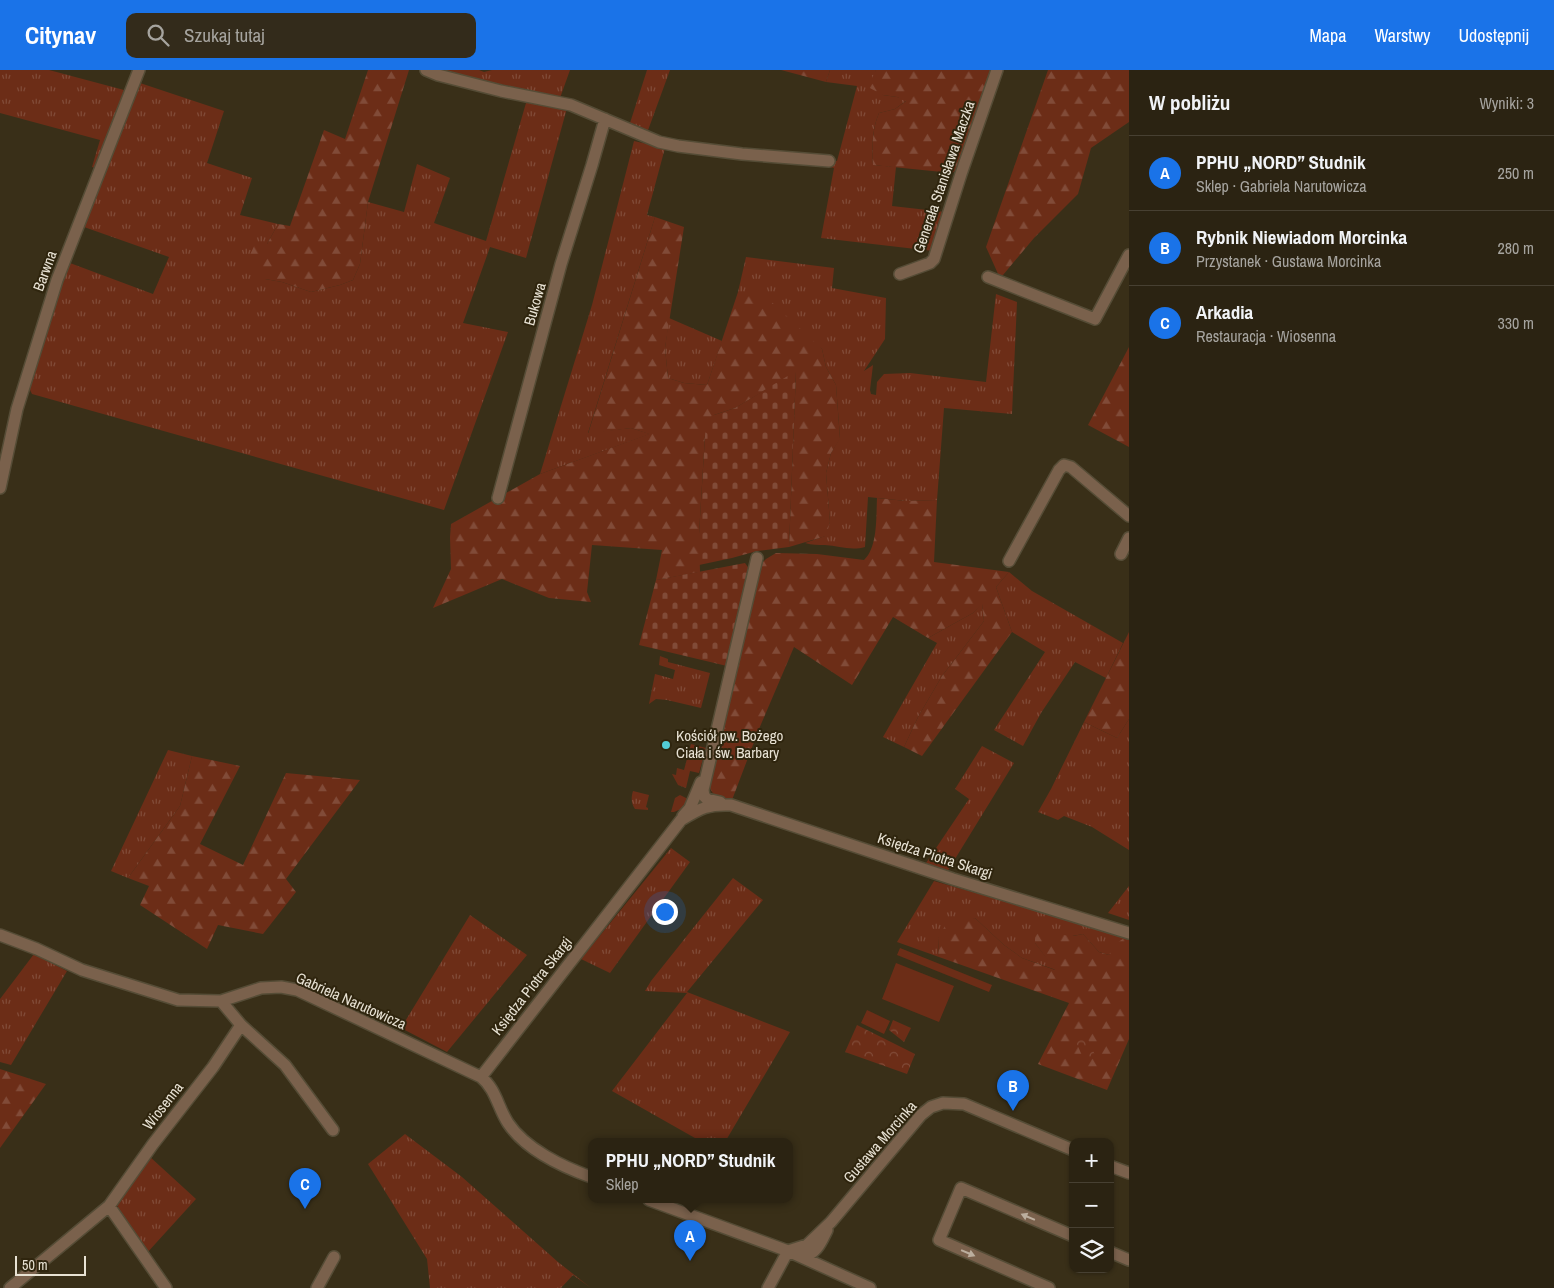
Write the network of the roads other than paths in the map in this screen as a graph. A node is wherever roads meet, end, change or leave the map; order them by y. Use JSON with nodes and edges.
{"nodes":[{"id":1,"x":139,"y":70,"type":"edge"},
{"id":2,"x":426,"y":70,"type":"edge"},
{"id":3,"x":997,"y":70,"type":"edge"},
{"id":4,"x":604,"y":119,"type":"junction"},
{"id":5,"x":829,"y":161,"type":"dead end"},
{"id":6,"x":1129,"y":255,"type":"edge"},
{"id":7,"x":900,"y":274,"type":"dead end"},
{"id":8,"x":988,"y":277,"type":"dead end"},
{"id":9,"x":0,"y":488,"type":"edge"},
{"id":10,"x":498,"y":498,"type":"dead end"},
{"id":11,"x":1129,"y":516,"type":"edge"},
{"id":12,"x":1129,"y":538,"type":"edge"},
{"id":13,"x":1121,"y":554,"type":"dead end"},
{"id":14,"x":757,"y":558,"type":"dead end"},
{"id":15,"x":1009,"y":561,"type":"dead end"},
{"id":16,"x":707,"y":769,"type":"junction"},
{"id":17,"x":731,"y":805,"type":"junction"},
{"id":18,"x":681,"y":820,"type":"junction"},
{"id":19,"x":1129,"y":934,"type":"edge"},
{"id":20,"x":0,"y":935,"type":"edge"},
{"id":21,"x":221,"y":1001,"type":"junction"},
{"id":22,"x":241,"y":1025,"type":"junction"},
{"id":23,"x":481,"y":1077,"type":"junction"},
{"id":24,"x":333,"y":1130,"type":"dead end"},
{"id":25,"x":1069,"y":1148,"type":"edge"},
{"id":26,"x":1114,"y":1168,"type":"edge"},
{"id":27,"x":1129,"y":1174,"type":"edge"},
{"id":28,"x":588,"y":1176,"type":"edge"},
{"id":29,"x":657,"y":1203,"type":"edge"},
{"id":30,"x":109,"y":1206,"type":"junction"},
{"id":31,"x":832,"y":1222,"type":"junction"},
{"id":32,"x":1069,"y":1234,"type":"edge"},
{"id":33,"x":807,"y":1245,"type":"junction"},
{"id":34,"x":818,"y":1247,"type":"junction"},
{"id":35,"x":788,"y":1251,"type":"junction"},
{"id":36,"x":1114,"y":1254,"type":"edge"},
{"id":37,"x":334,"y":1257,"type":"dead end"},
{"id":38,"x":802,"y":1257,"type":"junction"},
{"id":39,"x":1129,"y":1260,"type":"edge"},
{"id":40,"x":821,"y":1266,"type":"junction"},
{"id":41,"x":10,"y":1288,"type":"edge"},
{"id":42,"x":166,"y":1288,"type":"edge"},
{"id":43,"x":317,"y":1288,"type":"edge"},
{"id":44,"x":768,"y":1288,"type":"edge"},
{"id":45,"x":870,"y":1288,"type":"edge"},
{"id":46,"x":1049,"y":1288,"type":"edge"}],
"edges":[{"from":1,"to":9,"type":"street","name":"Barwna"},
{"from":2,"to":4,"type":"street"},
{"from":3,"to":7,"type":"street","name":"Generała Stanisława Maczka"},
{"from":4,"to":5,"type":"street"},
{"from":4,"to":10,"type":"street","name":"Bukowa"},
{"from":6,"to":8,"type":"street"},
{"from":11,"to":15,"type":"street"},
{"from":12,"to":13,"type":"street"},
{"from":14,"to":16,"type":"street","name":"Księdza Piotra Skargi"},
{"from":16,"to":17,"type":"street","name":"Księdza Piotra Skargi"},
{"from":16,"to":18,"type":"street","name":"Księdza Piotra Skargi"},
{"from":17,"to":18,"type":"street","name":"Księdza Piotra Skargi"},
{"from":17,"to":19,"type":"street","name":"Księdza Piotra Skargi"},
{"from":18,"to":23,"type":"street","name":"Księdza Piotra Skargi"},
{"from":20,"to":21,"type":"street","name":"Gabriela Narutowicza"},
{"from":21,"to":22,"type":"street"},
{"from":21,"to":23,"type":"street","name":"Gabriela Narutowicza"},
{"from":22,"to":24,"type":"street"},
{"from":22,"to":30,"type":"street","name":"Wiosenna"},
{"from":23,"to":28,"type":"street","name":"Gabriela Narutowicza"},
{"from":25,"to":31,"type":"street","name":"Gustawa Morcinka"},
{"from":26,"to":27,"type":"street"},
{"from":29,"to":35,"type":"street"},
{"from":30,"to":41,"type":"street","name":"Wiosenna"},
{"from":30,"to":42,"type":"street"},
{"from":31,"to":33,"type":"street","name":"Gustawa Morcinka"},
{"from":31,"to":34,"type":"street","name":"Gustawa Morcinka"},
{"from":32,"to":46,"type":"street","one_way":true},
{"from":33,"to":35,"type":"street","name":"Gustawa Morcinka"},
{"from":33,"to":38,"type":"street","name":"Gustawa Morcinka"},
{"from":34,"to":38,"type":"street","name":"Gustawa Morcinka"},
{"from":34,"to":40,"type":"street"},
{"from":35,"to":38,"type":"street"},
{"from":35,"to":44,"type":"street"},
{"from":36,"to":39,"type":"street"},
{"from":37,"to":43,"type":"street"},
{"from":38,"to":40,"type":"street"},
{"from":40,"to":45,"type":"street"}]}
